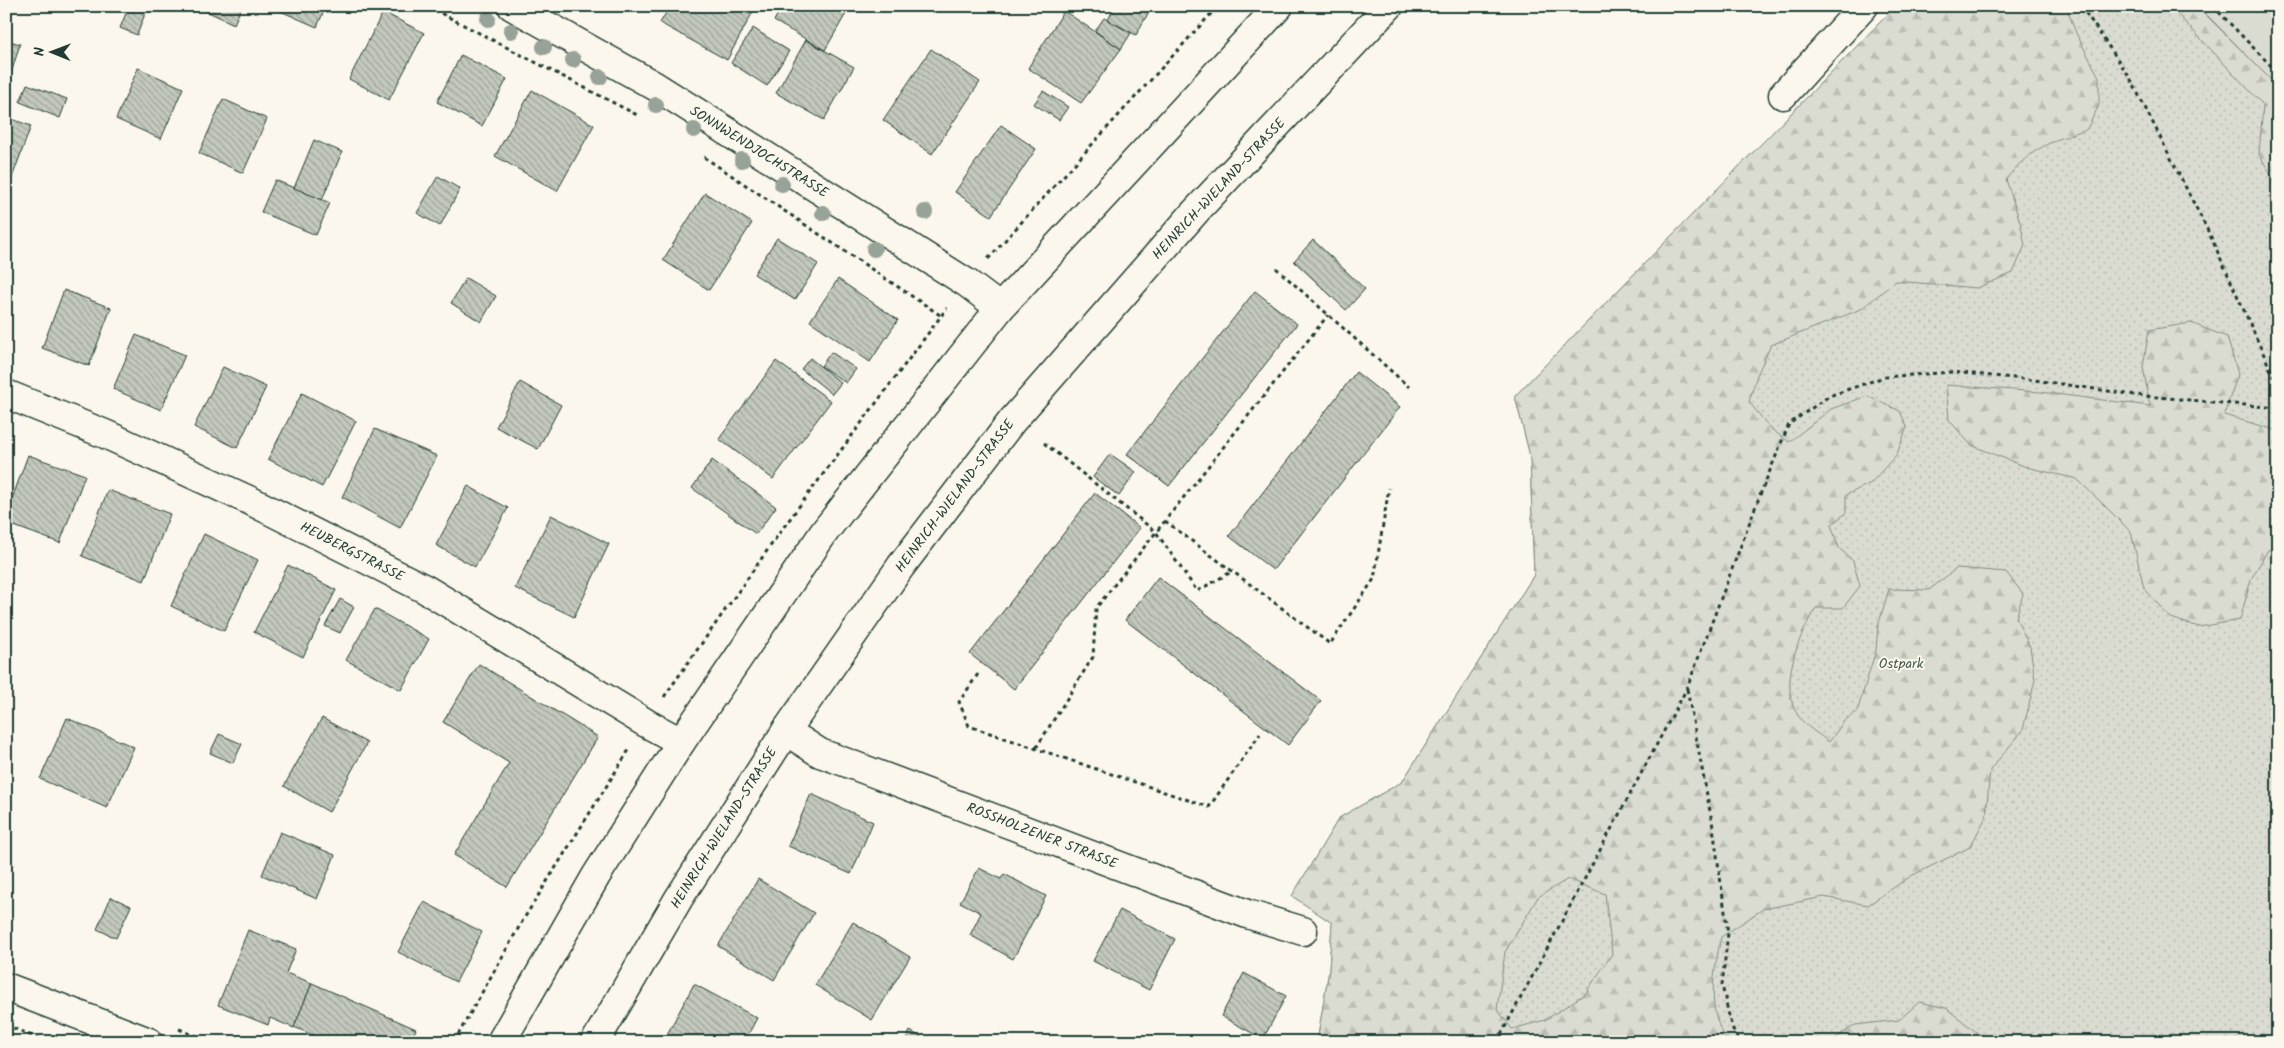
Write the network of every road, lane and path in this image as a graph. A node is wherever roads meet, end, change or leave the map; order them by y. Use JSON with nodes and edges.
{"nodes":[{"id":1,"x":427,"y":6,"type":"edge"},
{"id":2,"x":512,"y":6,"type":"edge"},
{"id":3,"x":1279,"y":6,"type":"edge"},
{"id":4,"x":1389,"y":6,"type":"edge"},
{"id":5,"x":1864,"y":6,"type":"edge"},
{"id":6,"x":2081,"y":6,"type":"edge"},
{"id":7,"x":2213,"y":6,"type":"edge"},
{"id":8,"x":2276,"y":71,"type":"dead end"},
{"id":9,"x":1783,"y":95,"type":"dead end"},
{"id":10,"x":645,"y":119,"type":"dead end"},
{"id":11,"x":703,"y":157,"type":"dead end"},
{"id":12,"x":1276,"y":268,"type":"dead end"},
{"id":13,"x":1000,"y":308,"type":"junction"},
{"id":14,"x":1328,"y":315,"type":"junction"},
{"id":15,"x":940,"y":316,"type":"dead end"},
{"id":16,"x":2278,"y":386,"type":"edge"},
{"id":17,"x":1409,"y":387,"type":"dead end"},
{"id":18,"x":6,"y":394,"type":"edge"},
{"id":19,"x":2278,"y":408,"type":"edge"},
{"id":20,"x":1044,"y":443,"type":"dead end"},
{"id":21,"x":1389,"y":488,"type":"dead end"},
{"id":22,"x":1165,"y":521,"type":"junction"},
{"id":23,"x":1156,"y":532,"type":"junction"},
{"id":24,"x":1233,"y":571,"type":"junction"},
{"id":25,"x":978,"y":674,"type":"dead end"},
{"id":26,"x":1687,"y":688,"type":"junction"},
{"id":27,"x":786,"y":731,"type":"junction"},
{"id":28,"x":1260,"y":734,"type":"dead end"},
{"id":29,"x":681,"y":742,"type":"junction"},
{"id":30,"x":1036,"y":748,"type":"junction"},
{"id":31,"x":1303,"y":930,"type":"dead end"},
{"id":32,"x":6,"y":987,"type":"edge"},
{"id":33,"x":6,"y":1025,"type":"edge"},
{"id":34,"x":48,"y":1042,"type":"edge"},
{"id":35,"x":149,"y":1042,"type":"edge"},
{"id":36,"x":501,"y":1042,"type":"edge"},
{"id":37,"x":595,"y":1042,"type":"edge"},
{"id":38,"x":1497,"y":1042,"type":"edge"},
{"id":39,"x":1739,"y":1042,"type":"edge"}],
"edges":[{"from":1,"to":10,"type":"path"},
{"from":2,"to":13,"type":"main road","name":"SONNWENDJOCHSTRASSE"},
{"from":3,"to":13,"type":"main road"},
{"from":4,"to":27,"type":"main road","name":"HEINRICH-WIELAND-STRASSE"},
{"from":5,"to":9,"type":"main road"},
{"from":6,"to":16,"type":"path"},
{"from":7,"to":8,"type":"path"},
{"from":11,"to":15,"type":"path"},
{"from":12,"to":14,"type":"path"},
{"from":13,"to":29,"type":"main road"},
{"from":14,"to":17,"type":"path"},
{"from":14,"to":22,"type":"path"},
{"from":18,"to":29,"type":"main road","name":"HEUBERGSTRASSE"},
{"from":19,"to":26,"type":"path"},
{"from":20,"to":23,"type":"path"},
{"from":21,"to":24,"type":"path"},
{"from":22,"to":23,"type":"path"},
{"from":22,"to":24,"type":"path"},
{"from":23,"to":24,"type":"path"},
{"from":23,"to":30,"type":"path"},
{"from":25,"to":30,"type":"path"},
{"from":26,"to":38,"type":"path"},
{"from":26,"to":39,"type":"path"},
{"from":27,"to":31,"type":"main road","name":"ROSSHOLZENER STRASSE"},
{"from":27,"to":37,"type":"main road","name":"HEINRICH-WIELAND-STRASSE"},
{"from":28,"to":30,"type":"path"},
{"from":29,"to":36,"type":"main road"},
{"from":32,"to":35,"type":"main road"},
{"from":33,"to":34,"type":"path"}]}
